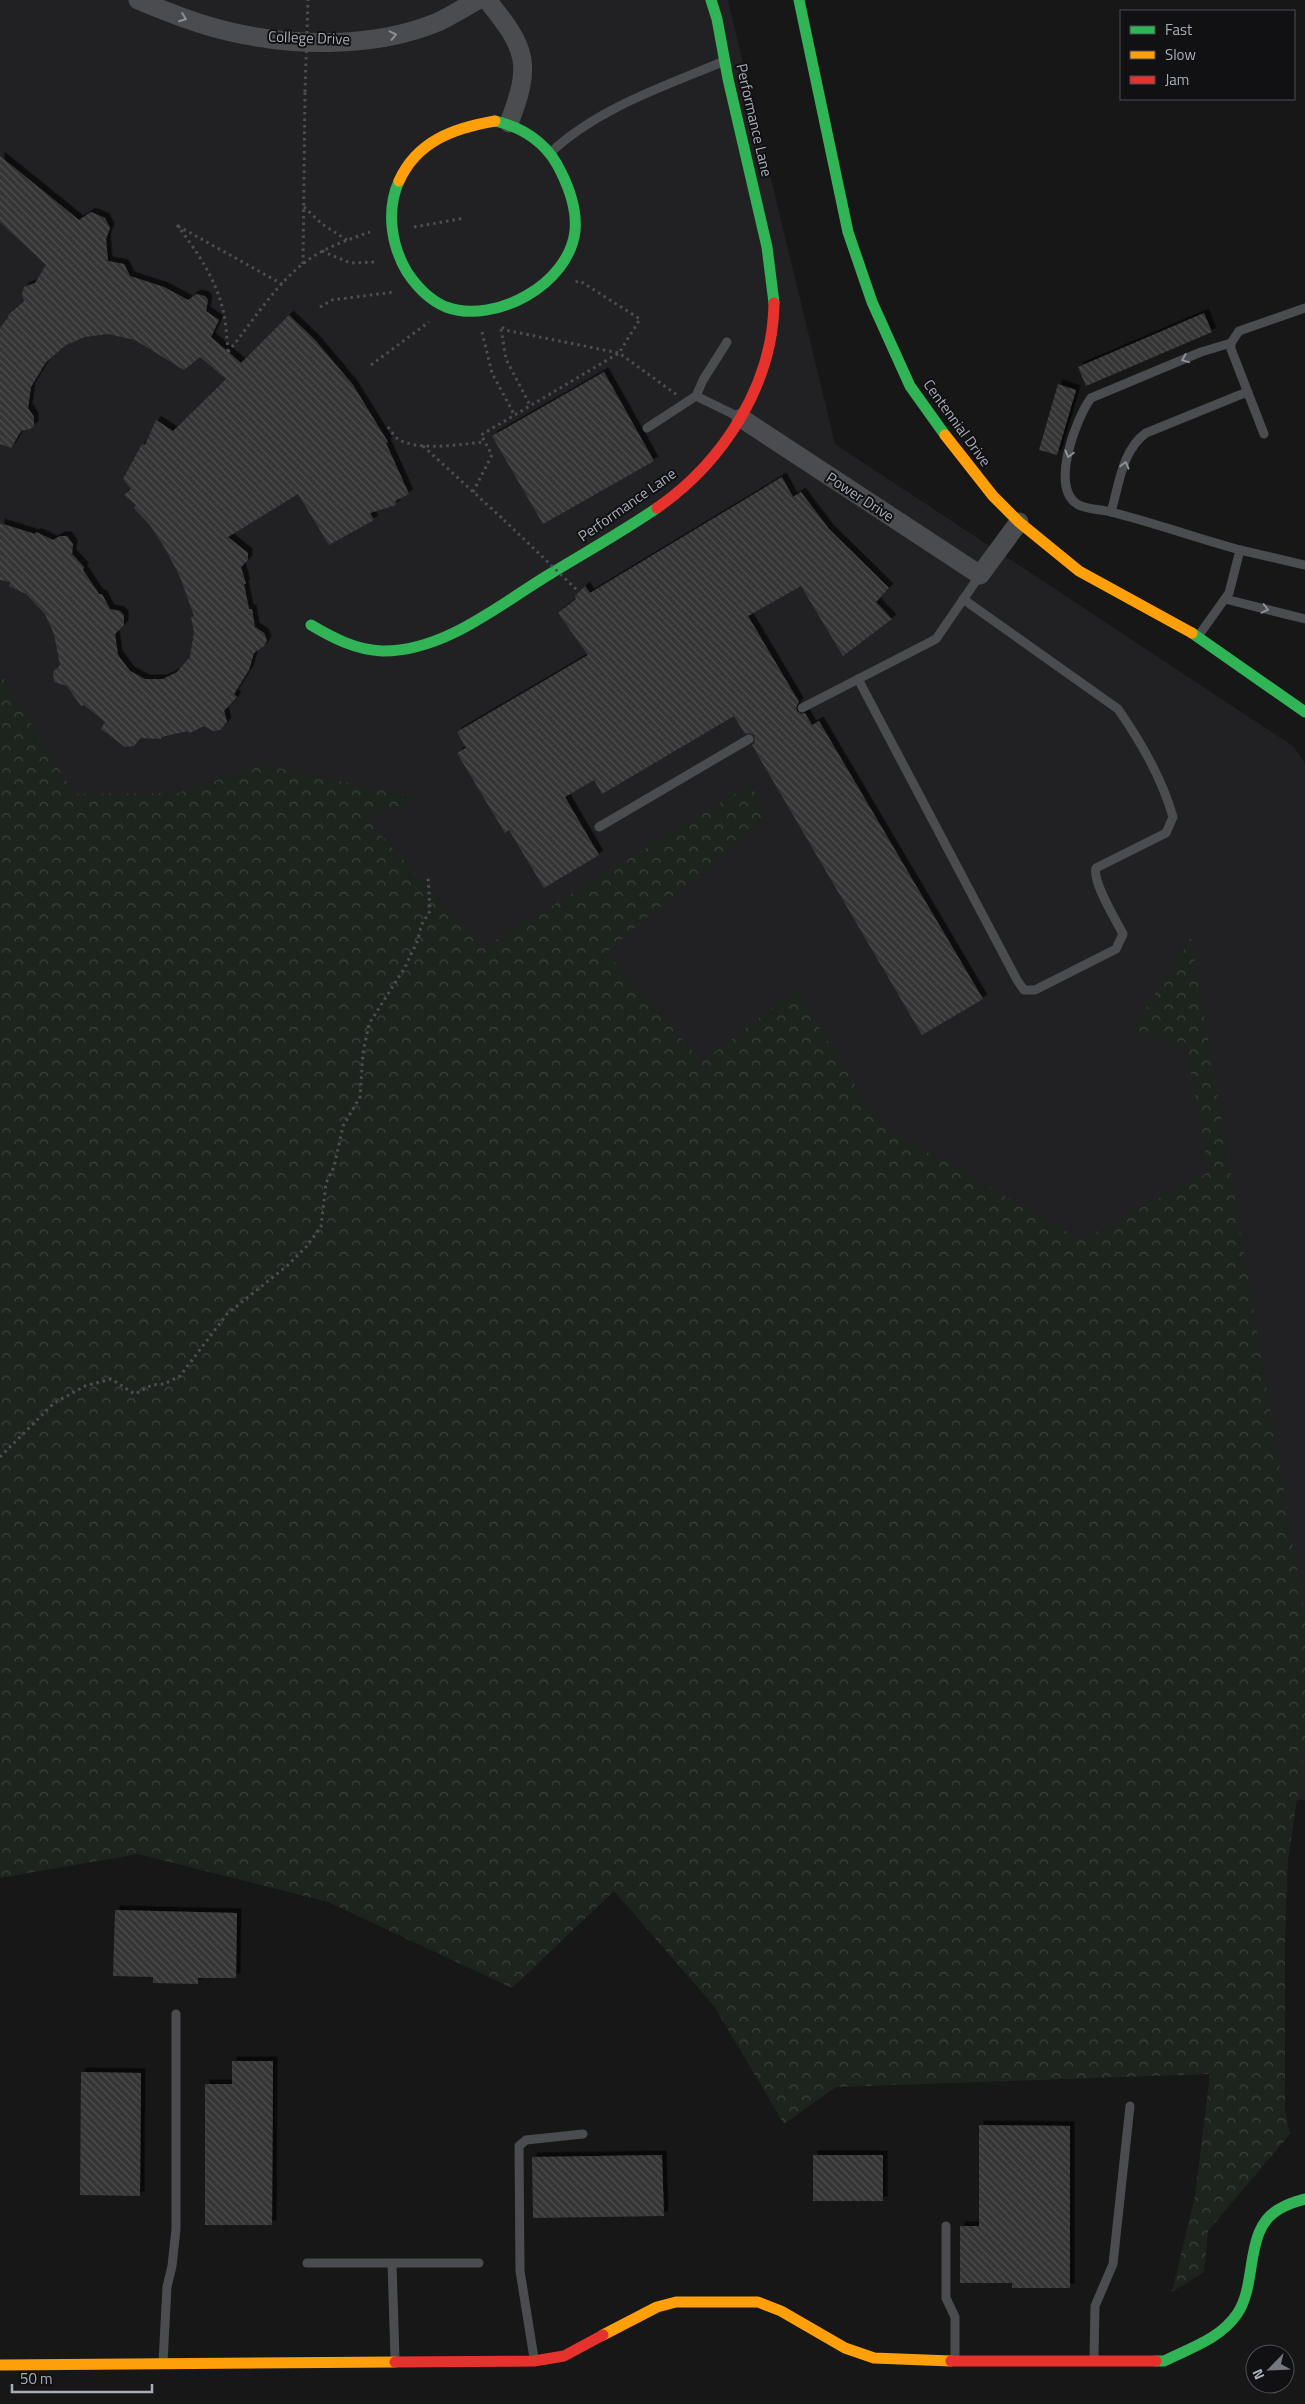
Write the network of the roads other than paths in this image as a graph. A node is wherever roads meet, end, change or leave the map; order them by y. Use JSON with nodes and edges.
{"nodes":[{"id":1,"x":138,"y":0,"type":"edge"},
{"id":2,"x":478,"y":0,"type":"edge"},
{"id":3,"x":488,"y":0,"type":"edge"},
{"id":4,"x":711,"y":0,"type":"edge"},
{"id":5,"x":799,"y":0,"type":"edge"},
{"id":6,"x":724,"y":61,"type":"junction"},
{"id":7,"x":509,"y":124,"type":"junction"},
{"id":8,"x":550,"y":153,"type":"junction"},
{"id":9,"x":1305,"y":308,"type":"edge"},
{"id":10,"x":727,"y":342,"type":"dead end"},
{"id":11,"x":1231,"y":342,"type":"junction"},
{"id":12,"x":1247,"y":392,"type":"junction"},
{"id":13,"x":696,"y":396,"type":"junction"},
{"id":14,"x":741,"y":418,"type":"junction"},
{"id":15,"x":647,"y":428,"type":"dead end"},
{"id":16,"x":1264,"y":434,"type":"dead end"},
{"id":17,"x":1111,"y":512,"type":"junction"},
{"id":18,"x":1019,"y":522,"type":"junction"},
{"id":19,"x":1240,"y":550,"type":"junction"},
{"id":20,"x":1305,"y":565,"type":"edge"},
{"id":21,"x":980,"y":575,"type":"junction"},
{"id":22,"x":963,"y":599,"type":"junction"},
{"id":23,"x":1225,"y":599,"type":"junction"},
{"id":24,"x":1305,"y":620,"type":"edge"},
{"id":25,"x":311,"y":625,"type":"dead end"},
{"id":26,"x":1198,"y":637,"type":"junction"},
{"id":27,"x":858,"y":679,"type":"junction"},
{"id":28,"x":802,"y":708,"type":"dead end"},
{"id":29,"x":1305,"y":712,"type":"edge"},
{"id":30,"x":748,"y":740,"type":"dead end"},
{"id":31,"x":599,"y":827,"type":"dead end"},
{"id":32,"x":176,"y":2014,"type":"dead end"},
{"id":33,"x":1130,"y":2106,"type":"dead end"},
{"id":34,"x":583,"y":2134,"type":"dead end"},
{"id":35,"x":1305,"y":2199,"type":"edge"},
{"id":36,"x":946,"y":2226,"type":"dead end"},
{"id":37,"x":307,"y":2263,"type":"dead end"},
{"id":38,"x":392,"y":2263,"type":"junction"},
{"id":39,"x":479,"y":2263,"type":"dead end"},
{"id":40,"x":534,"y":2361,"type":"junction"},
{"id":41,"x":955,"y":2361,"type":"junction"},
{"id":42,"x":1094,"y":2361,"type":"junction"},
{"id":43,"x":395,"y":2362,"type":"junction"},
{"id":44,"x":163,"y":2364,"type":"junction"},
{"id":45,"x":0,"y":2365,"type":"edge"}],
"edges":[{"from":1,"to":2,"type":"street","name":"College Drive","one_way":true},
{"from":3,"to":7,"type":"street"},
{"from":4,"to":6,"type":"street","name":"Performance Lane"},
{"from":5,"to":18,"type":"street","name":"Centennial Drive"},
{"from":6,"to":8,"type":"lane"},
{"from":6,"to":14,"type":"street","name":"Performance Lane"},
{"from":7,"to":8,"type":"street"},
{"from":7,"to":8,"type":"street"},
{"from":9,"to":11,"type":"lane"},
{"from":10,"to":13,"type":"lane"},
{"from":11,"to":12,"type":"lane"},
{"from":11,"to":17,"type":"lane","one_way":true},
{"from":12,"to":16,"type":"lane"},
{"from":17,"to":12,"type":"lane","one_way":true},
{"from":13,"to":14,"type":"lane"},
{"from":13,"to":15,"type":"lane"},
{"from":14,"to":21,"type":"street","name":"Power Drive"},
{"from":14,"to":25,"type":"street","name":"Performance Lane"},
{"from":17,"to":19,"type":"lane"},
{"from":18,"to":21,"type":"street"},
{"from":18,"to":26,"type":"street","name":"Centennial Drive"},
{"from":19,"to":20,"type":"lane"},
{"from":19,"to":23,"type":"lane"},
{"from":21,"to":22,"type":"lane"},
{"from":22,"to":27,"type":"lane"},
{"from":22,"to":27,"type":"lane"},
{"from":23,"to":24,"type":"lane","one_way":true},
{"from":23,"to":26,"type":"lane"},
{"from":26,"to":29,"type":"street","name":"Centennial Drive"},
{"from":27,"to":28,"type":"lane"},
{"from":30,"to":31,"type":"lane"},
{"from":32,"to":44,"type":"lane"},
{"from":33,"to":42,"type":"lane"},
{"from":34,"to":40,"type":"lane"},
{"from":35,"to":42,"type":"street"},
{"from":36,"to":41,"type":"lane"},
{"from":37,"to":38,"type":"lane"},
{"from":38,"to":39,"type":"lane"},
{"from":38,"to":43,"type":"lane"},
{"from":40,"to":41,"type":"street"},
{"from":40,"to":43,"type":"street"},
{"from":41,"to":42,"type":"street"},
{"from":43,"to":44,"type":"street"},
{"from":44,"to":45,"type":"street"}]}
